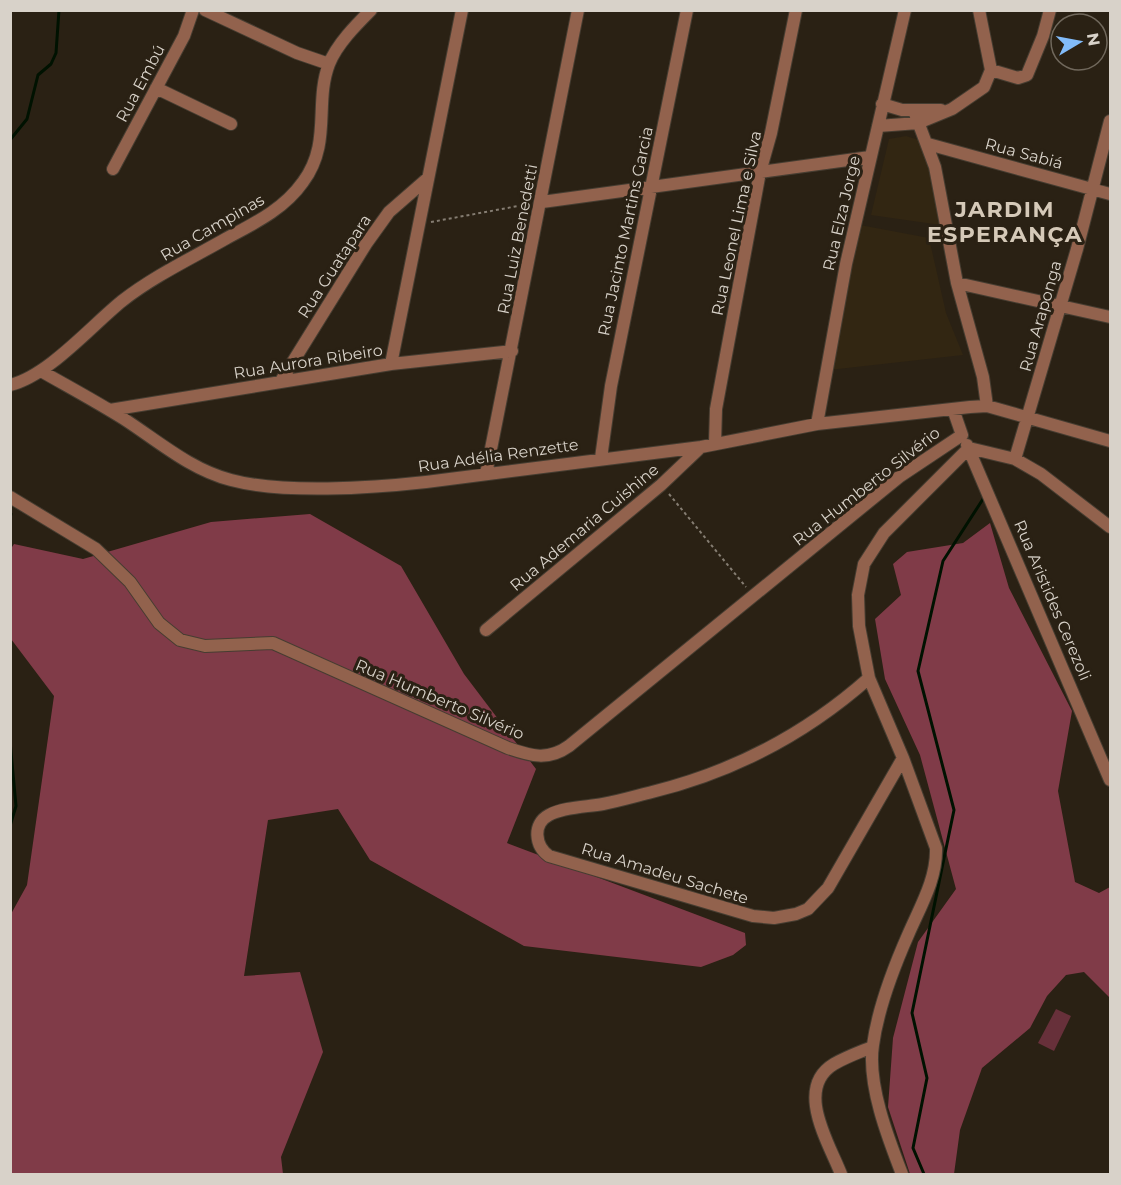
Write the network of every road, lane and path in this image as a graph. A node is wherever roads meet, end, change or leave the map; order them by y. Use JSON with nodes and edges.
{"nodes":[{"id":1,"x":193,"y":10,"type":"edge"},
{"id":2,"x":206,"y":10,"type":"edge"},
{"id":3,"x":371,"y":10,"type":"edge"},
{"id":4,"x":462,"y":10,"type":"edge"},
{"id":5,"x":578,"y":10,"type":"edge"},
{"id":6,"x":687,"y":10,"type":"edge"},
{"id":7,"x":796,"y":10,"type":"edge"},
{"id":8,"x":904,"y":10,"type":"edge"},
{"id":9,"x":979,"y":10,"type":"edge"},
{"id":10,"x":1050,"y":10,"type":"edge"},
{"id":11,"x":329,"y":64,"type":"junction"},
{"id":12,"x":991,"y":70,"type":"junction"},
{"id":13,"x":156,"y":88,"type":"junction"},
{"id":14,"x":882,"y":104,"type":"junction"},
{"id":15,"x":952,"y":109,"type":"junction"},
{"id":16,"x":914,"y":111,"type":"junction"},
{"id":17,"x":1110,"y":121,"type":"edge"},
{"id":18,"x":918,"y":123,"type":"junction"},
{"id":19,"x":231,"y":124,"type":"dead end"},
{"id":20,"x":878,"y":126,"type":"junction"},
{"id":21,"x":928,"y":144,"type":"junction"},
{"id":22,"x":870,"y":157,"type":"junction"},
{"id":23,"x":113,"y":169,"type":"dead end"},
{"id":24,"x":760,"y":172,"type":"junction"},
{"id":25,"x":428,"y":178,"type":"junction"},
{"id":26,"x":652,"y":186,"type":"junction"},
{"id":27,"x":1093,"y":189,"type":"junction"},
{"id":28,"x":1110,"y":194,"type":"edge"},
{"id":29,"x":542,"y":202,"type":"junction"},
{"id":30,"x":419,"y":224,"type":"junction"},
{"id":31,"x":957,"y":283,"type":"junction"},
{"id":32,"x":1059,"y":304,"type":"junction"},
{"id":33,"x":1110,"y":317,"type":"edge"},
{"id":34,"x":512,"y":351,"type":"junction"},
{"id":35,"x":391,"y":364,"type":"junction"},
{"id":36,"x":41,"y":371,"type":"junction"},
{"id":37,"x":281,"y":381,"type":"junction"},
{"id":38,"x":10,"y":385,"type":"edge"},
{"id":39,"x":987,"y":406,"type":"junction"},
{"id":40,"x":953,"y":409,"type":"junction"},
{"id":41,"x":110,"y":410,"type":"junction"},
{"id":42,"x":1029,"y":417,"type":"junction"},
{"id":43,"x":817,"y":424,"type":"junction"},
{"id":44,"x":962,"y":435,"type":"junction"},
{"id":45,"x":1110,"y":441,"type":"edge"},
{"id":46,"x":715,"y":443,"type":"junction"},
{"id":47,"x":701,"y":447,"type":"junction"},
{"id":48,"x":969,"y":448,"type":"junction"},
{"id":49,"x":601,"y":458,"type":"junction"},
{"id":50,"x":1015,"y":459,"type":"junction"},
{"id":51,"x":486,"y":474,"type":"junction"},
{"id":52,"x":661,"y":485,"type":"junction"},
{"id":53,"x":10,"y":497,"type":"edge"},
{"id":54,"x":1110,"y":527,"type":"edge"},
{"id":55,"x":753,"y":595,"type":"junction"},
{"id":56,"x":486,"y":630,"type":"dead end"},
{"id":57,"x":869,"y":678,"type":"junction"},
{"id":58,"x":903,"y":758,"type":"junction"},
{"id":59,"x":1110,"y":780,"type":"edge"},
{"id":60,"x":872,"y":1047,"type":"junction"},
{"id":61,"x":841,"y":1174,"type":"edge"},
{"id":62,"x":902,"y":1174,"type":"edge"}],
"edges":[{"from":1,"to":13,"type":"street","name":"Rua Embú"},
{"from":2,"to":11,"type":"street"},
{"from":3,"to":11,"type":"street","name":"Rua Campinas"},
{"from":4,"to":25,"type":"street"},
{"from":5,"to":29,"type":"street","name":"Rua Luiz Benedetti"},
{"from":6,"to":26,"type":"street","name":"Rua Jacinto Martins Garcia"},
{"from":7,"to":24,"type":"street","name":"Rua Leonel Lima e Silva"},
{"from":8,"to":14,"type":"street","name":"Rua Elza Jorge"},
{"from":9,"to":12,"type":"street"},
{"from":10,"to":12,"type":"street"},
{"from":11,"to":36,"type":"street","name":"Rua Campinas"},
{"from":12,"to":15,"type":"street"},
{"from":13,"to":19,"type":"street"},
{"from":13,"to":23,"type":"street","name":"Rua Embú"},
{"from":14,"to":16,"type":"street"},
{"from":14,"to":20,"type":"street","name":"Rua Elza Jorge"},
{"from":15,"to":16,"type":"street"},
{"from":15,"to":18,"type":"street"},
{"from":16,"to":18,"type":"street"},
{"from":17,"to":27,"type":"street","name":"Rua Araponga"},
{"from":18,"to":20,"type":"street"},
{"from":18,"to":21,"type":"street"},
{"from":20,"to":22,"type":"street","name":"Rua Elza Jorge"},
{"from":21,"to":27,"type":"street","name":"Rua Sabiá"},
{"from":21,"to":31,"type":"street"},
{"from":22,"to":24,"type":"street"},
{"from":22,"to":43,"type":"street","name":"Rua Elza Jorge"},
{"from":24,"to":26,"type":"street"},
{"from":24,"to":46,"type":"street","name":"Rua Leonel Lima e Silva"},
{"from":25,"to":30,"type":"street"},
{"from":25,"to":37,"type":"street","name":"Rua Guatapara"},
{"from":26,"to":29,"type":"street"},
{"from":26,"to":49,"type":"street","name":"Rua Jacinto Martins Garcia"},
{"from":27,"to":28,"type":"street","name":"Rua Sabiá"},
{"from":27,"to":32,"type":"street","name":"Rua Araponga"},
{"from":29,"to":30,"type":"path"},
{"from":29,"to":34,"type":"street","name":"Rua Luiz Benedetti"},
{"from":30,"to":35,"type":"street"},
{"from":31,"to":32,"type":"street"},
{"from":31,"to":39,"type":"street"},
{"from":32,"to":33,"type":"street"},
{"from":32,"to":42,"type":"street","name":"Rua Araponga"},
{"from":34,"to":35,"type":"street","name":"Rua Aurora Ribeiro"},
{"from":34,"to":51,"type":"street","name":"Rua Luiz Benedetti"},
{"from":35,"to":37,"type":"street","name":"Rua Aurora Ribeiro"},
{"from":36,"to":38,"type":"street","name":"Rua Campinas"},
{"from":36,"to":41,"type":"street","name":"Rua Adélia Renzette"},
{"from":37,"to":41,"type":"street","name":"Rua Aurora Ribeiro"},
{"from":39,"to":40,"type":"street","name":"Rua Adélia Renzette"},
{"from":39,"to":42,"type":"street","name":"Rua Adélia Renzette"},
{"from":40,"to":43,"type":"street","name":"Rua Adélia Renzette"},
{"from":40,"to":44,"type":"street","name":"Rua Humberto Silvério"},
{"from":41,"to":51,"type":"street","name":"Rua Adélia Renzette"},
{"from":42,"to":45,"type":"street","name":"Rua Adélia Renzette"},
{"from":42,"to":50,"type":"street","name":"Rua Araponga"},
{"from":43,"to":46,"type":"street","name":"Rua Adélia Renzette"},
{"from":44,"to":48,"type":"street","name":"Rua Aristides Cerezoli"},
{"from":44,"to":55,"type":"street","name":"Rua Humberto Silvério"},
{"from":46,"to":47,"type":"street","name":"Rua Adélia Renzette"},
{"from":47,"to":49,"type":"street","name":"Rua Adélia Renzette"},
{"from":47,"to":52,"type":"street","name":"Rua Ademaria Cuishine"},
{"from":48,"to":50,"type":"street"},
{"from":48,"to":57,"type":"street"},
{"from":48,"to":59,"type":"street","name":"Rua Aristides Cerezoli"},
{"from":49,"to":51,"type":"street","name":"Rua Adélia Renzette"},
{"from":50,"to":54,"type":"street"},
{"from":52,"to":55,"type":"path"},
{"from":52,"to":56,"type":"street","name":"Rua Ademaria Cuishine"},
{"from":53,"to":55,"type":"street","name":"Rua Humberto Silvério"},
{"from":57,"to":58,"type":"street"},
{"from":57,"to":58,"type":"street","name":"Rua Amadeu Sachete"},
{"from":58,"to":60,"type":"street"},
{"from":60,"to":61,"type":"street"},
{"from":60,"to":62,"type":"street"}]}
